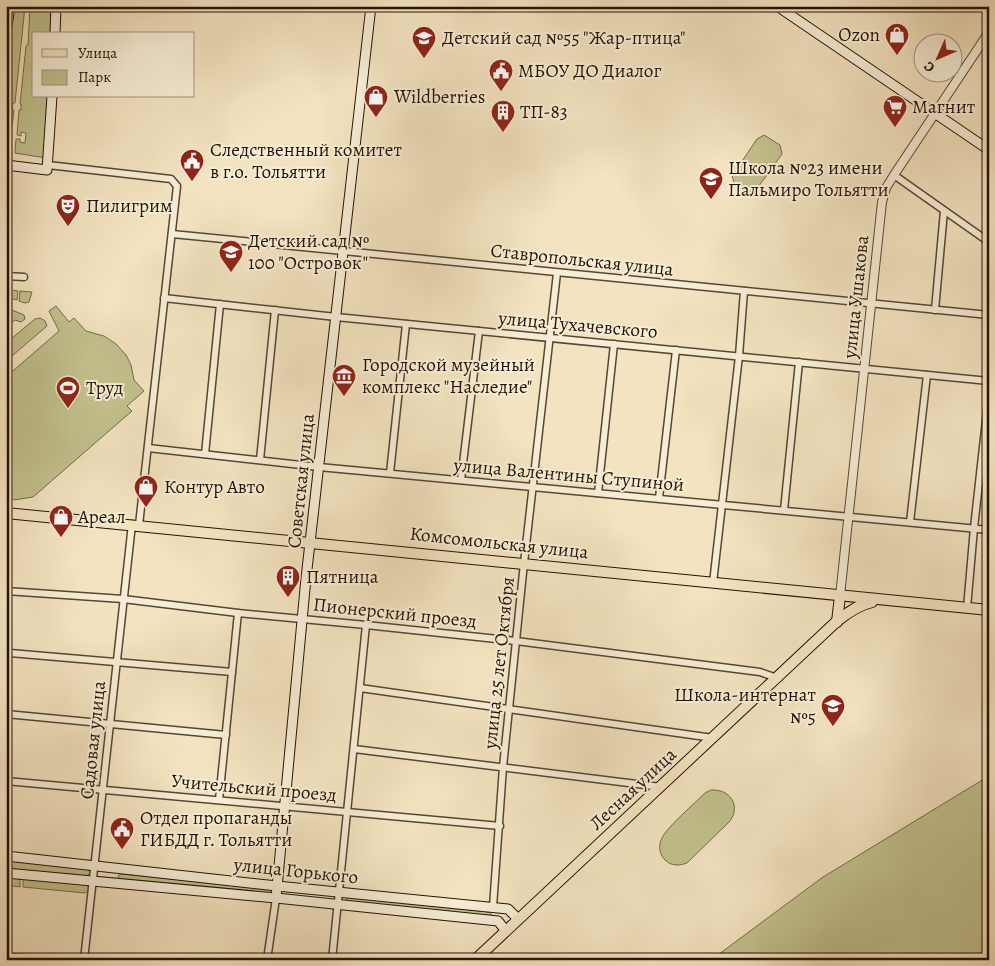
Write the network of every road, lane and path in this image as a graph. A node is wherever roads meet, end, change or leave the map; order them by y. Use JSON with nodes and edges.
{"nodes":[{"id":1,"x":10,"y":6,"type":"edge"},
{"id":2,"x":56,"y":6,"type":"edge"},
{"id":3,"x":372,"y":6,"type":"edge"},
{"id":4,"x":777,"y":6,"type":"edge"},
{"id":5,"x":55,"y":32,"type":"edge"},
{"id":6,"x":989,"y":32,"type":"edge"},
{"id":7,"x":6,"y":33,"type":"edge"},
{"id":8,"x":52,"y":98,"type":"edge"},
{"id":9,"x":934,"y":112,"type":"junction"},
{"id":10,"x":989,"y":150,"type":"edge"},
{"id":11,"x":6,"y":165,"type":"edge"},
{"id":12,"x":48,"y":168,"type":"junction"},
{"id":13,"x":894,"y":175,"type":"junction"},
{"id":14,"x":944,"y":211,"type":"junction"},
{"id":15,"x":172,"y":234,"type":"junction"},
{"id":16,"x":989,"y":242,"type":"edge"},
{"id":17,"x":343,"y":252,"type":"junction"},
{"id":18,"x":556,"y":273,"type":"junction"},
{"id":19,"x":6,"y":276,"type":"edge"},
{"id":20,"x":24,"y":277,"type":"dead end"},
{"id":21,"x":744,"y":291,"type":"junction"},
{"id":22,"x":164,"y":298,"type":"junction"},
{"id":23,"x":220,"y":304,"type":"junction"},
{"id":24,"x":872,"y":304,"type":"junction"},
{"id":25,"x":275,"y":310,"type":"junction"},
{"id":26,"x":935,"y":310,"type":"junction"},
{"id":27,"x":989,"y":315,"type":"edge"},
{"id":28,"x":336,"y":317,"type":"junction"},
{"id":29,"x":406,"y":324,"type":"junction"},
{"id":30,"x":479,"y":331,"type":"junction"},
{"id":31,"x":550,"y":338,"type":"junction"},
{"id":32,"x":614,"y":344,"type":"junction"},
{"id":33,"x":676,"y":350,"type":"junction"},
{"id":34,"x":739,"y":356,"type":"junction"},
{"id":35,"x":799,"y":362,"type":"junction"},
{"id":36,"x":864,"y":369,"type":"junction"},
{"id":37,"x":927,"y":374,"type":"junction"},
{"id":38,"x":989,"y":381,"type":"edge"},
{"id":39,"x":989,"y":393,"type":"edge"},
{"id":40,"x":148,"y":448,"type":"junction"},
{"id":41,"x":205,"y":454,"type":"junction"},
{"id":42,"x":260,"y":460,"type":"junction"},
{"id":43,"x":319,"y":467,"type":"junction"},
{"id":44,"x":390,"y":473,"type":"junction"},
{"id":45,"x":460,"y":480,"type":"junction"},
{"id":46,"x":534,"y":487,"type":"junction"},
{"id":47,"x":598,"y":492,"type":"junction"},
{"id":48,"x":660,"y":498,"type":"junction"},
{"id":49,"x":722,"y":504,"type":"junction"},
{"id":50,"x":784,"y":510,"type":"junction"},
{"id":51,"x":6,"y":513,"type":"edge"},
{"id":52,"x":848,"y":517,"type":"junction"},
{"id":53,"x":910,"y":522,"type":"junction"},
{"id":54,"x":135,"y":525,"type":"junction"},
{"id":55,"x":974,"y":528,"type":"junction"},
{"id":56,"x":989,"y":530,"type":"edge"},
{"id":57,"x":310,"y":542,"type":"junction"},
{"id":58,"x":524,"y":563,"type":"junction"},
{"id":59,"x":713,"y":583,"type":"junction"},
{"id":60,"x":6,"y":591,"type":"edge"},
{"id":61,"x":840,"y":596,"type":"junction"},
{"id":62,"x":123,"y":600,"type":"junction"},
{"id":63,"x":888,"y":600,"type":"junction"},
{"id":64,"x":967,"y":608,"type":"junction"},
{"id":65,"x":989,"y":610,"type":"edge"},
{"id":66,"x":238,"y":613,"type":"junction"},
{"id":67,"x":302,"y":619,"type":"junction"},
{"id":68,"x":836,"y":622,"type":"junction"},
{"id":69,"x":366,"y":625,"type":"junction"},
{"id":70,"x":516,"y":641,"type":"junction"},
{"id":71,"x":10,"y":653,"type":"dead end"},
{"id":72,"x":116,"y":662,"type":"junction"},
{"id":73,"x":232,"y":672,"type":"junction"},
{"id":74,"x":778,"y":678,"type":"junction"},
{"id":75,"x":360,"y":688,"type":"junction"},
{"id":76,"x":510,"y":708,"type":"junction"},
{"id":77,"x":6,"y":714,"type":"edge"},
{"id":78,"x":110,"y":725,"type":"junction"},
{"id":79,"x":226,"y":735,"type":"junction"},
{"id":80,"x":713,"y":738,"type":"junction"},
{"id":81,"x":354,"y":749,"type":"junction"},
{"id":82,"x":503,"y":767,"type":"junction"},
{"id":83,"x":6,"y":781,"type":"edge"},
{"id":84,"x":661,"y":787,"type":"junction"},
{"id":85,"x":102,"y":790,"type":"junction"},
{"id":86,"x":219,"y":800,"type":"junction"},
{"id":87,"x":284,"y":806,"type":"junction"},
{"id":88,"x":347,"y":812,"type":"junction"},
{"id":89,"x":500,"y":826,"type":"junction"},
{"id":90,"x":6,"y":856,"type":"edge"},
{"id":91,"x":94,"y":866,"type":"junction"},
{"id":92,"x":6,"y":873,"type":"edge"},
{"id":93,"x":92,"y":881,"type":"junction"},
{"id":94,"x":277,"y":886,"type":"junction"},
{"id":95,"x":339,"y":892,"type":"junction"},
{"id":96,"x":276,"y":898,"type":"junction"},
{"id":97,"x":338,"y":904,"type":"junction"},
{"id":98,"x":493,"y":908,"type":"junction"},
{"id":99,"x":518,"y":920,"type":"junction"},
{"id":100,"x":506,"y":931,"type":"junction"},
{"id":101,"x":6,"y":957,"type":"edge"},
{"id":102,"x":55,"y":960,"type":"edge"},
{"id":103,"x":84,"y":960,"type":"edge"},
{"id":104,"x":268,"y":960,"type":"edge"},
{"id":105,"x":332,"y":960,"type":"edge"},
{"id":106,"x":475,"y":960,"type":"edge"}],
"edges":[{"from":1,"to":7,"type":"main road"},
{"from":2,"to":5,"type":"main road"},
{"from":3,"to":17,"type":"main road","name":"Советская улица"},
{"from":4,"to":9,"type":"main road"},
{"from":6,"to":9,"type":"street","name":"улица Ушакова"},
{"from":8,"to":12,"type":"main road"},
{"from":9,"to":10,"type":"main road"},
{"from":9,"to":13,"type":"street","name":"улица Ушакова"},
{"from":11,"to":12,"type":"main road"},
{"from":12,"to":15,"type":"street","name":"Садовая улица"},
{"from":13,"to":14,"type":"street"},
{"from":13,"to":24,"type":"street","name":"улица Ушакова"},
{"from":14,"to":16,"type":"street"},
{"from":14,"to":26,"type":"street"},
{"from":15,"to":17,"type":"street","name":"Ставропольская улица"},
{"from":15,"to":22,"type":"street","name":"Садовая улица"},
{"from":17,"to":18,"type":"street","name":"Ставропольская улица"},
{"from":17,"to":28,"type":"main road","name":"Советская улица"},
{"from":18,"to":21,"type":"street","name":"Ставропольская улица"},
{"from":18,"to":31,"type":"street","name":"улица 25 лет Октября"},
{"from":19,"to":20,"type":"street"},
{"from":21,"to":24,"type":"street","name":"Ставропольская улица"},
{"from":21,"to":34,"type":"street"},
{"from":22,"to":23,"type":"street","name":"улица Тухачевского"},
{"from":22,"to":40,"type":"street","name":"Садовая улица"},
{"from":23,"to":25,"type":"street","name":"улица Тухачевского"},
{"from":23,"to":41,"type":"street"},
{"from":24,"to":26,"type":"street","name":"Ставропольская улица"},
{"from":24,"to":36,"type":"street","name":"улица Ушакова"},
{"from":25,"to":28,"type":"street","name":"улица Тухачевского"},
{"from":25,"to":42,"type":"street"},
{"from":26,"to":27,"type":"street","name":"Ставропольская улица"},
{"from":28,"to":29,"type":"street","name":"улица Тухачевского"},
{"from":28,"to":43,"type":"main road","name":"Советская улица"},
{"from":29,"to":30,"type":"street","name":"улица Тухачевского"},
{"from":29,"to":44,"type":"street"},
{"from":30,"to":31,"type":"street","name":"улица Тухачевского"},
{"from":30,"to":45,"type":"street"},
{"from":31,"to":32,"type":"street","name":"улица Тухачевского"},
{"from":31,"to":46,"type":"street","name":"улица 25 лет Октября"},
{"from":32,"to":33,"type":"street","name":"улица Тухачевского"},
{"from":32,"to":47,"type":"street"},
{"from":33,"to":34,"type":"street","name":"улица Тухачевского"},
{"from":33,"to":48,"type":"street"},
{"from":34,"to":35,"type":"street","name":"улица Тухачевского"},
{"from":34,"to":49,"type":"street"},
{"from":35,"to":36,"type":"street","name":"улица Тухачевского"},
{"from":35,"to":50,"type":"street"},
{"from":36,"to":37,"type":"street","name":"улица Тухачевского"},
{"from":36,"to":52,"type":"street","name":"улица Ушакова"},
{"from":37,"to":38,"type":"street","name":"улица Тухачевского"},
{"from":37,"to":53,"type":"street"},
{"from":39,"to":55,"type":"street"},
{"from":40,"to":41,"type":"street","name":"улица Валентины Ступиной"},
{"from":40,"to":54,"type":"street","name":"Садовая улица"},
{"from":41,"to":42,"type":"street","name":"улица Валентины Ступиной"},
{"from":42,"to":43,"type":"street","name":"улица Валентины Ступиной"},
{"from":43,"to":44,"type":"street","name":"улица Валентины Ступиной"},
{"from":43,"to":57,"type":"main road","name":"Советская улица"},
{"from":44,"to":45,"type":"street","name":"улица Валентины Ступиной"},
{"from":45,"to":46,"type":"street","name":"улица Валентины Ступиной"},
{"from":46,"to":47,"type":"street","name":"улица Валентины Ступиной"},
{"from":46,"to":58,"type":"street","name":"улица 25 лет Октября"},
{"from":47,"to":48,"type":"street","name":"улица Валентины Ступиной"},
{"from":48,"to":49,"type":"street","name":"улица Валентины Ступиной"},
{"from":49,"to":50,"type":"street","name":"улица Валентины Ступиной"},
{"from":49,"to":59,"type":"street"},
{"from":50,"to":52,"type":"street","name":"улица Валентины Ступиной"},
{"from":51,"to":54,"type":"main road","name":"Комсомольская улица"},
{"from":52,"to":53,"type":"street","name":"улица Валентины Ступиной"},
{"from":52,"to":61,"type":"street","name":"улица Ушакова"},
{"from":53,"to":55,"type":"street","name":"улица Валентины Ступиной"},
{"from":54,"to":57,"type":"main road","name":"Комсомольская улица"},
{"from":54,"to":62,"type":"street","name":"Садовая улица"},
{"from":55,"to":56,"type":"street","name":"улица Валентины Ступиной"},
{"from":55,"to":64,"type":"street"},
{"from":57,"to":58,"type":"main road","name":"Комсомольская улица"},
{"from":57,"to":67,"type":"main road","name":"Советская улица"},
{"from":58,"to":59,"type":"main road","name":"Комсомольская улица"},
{"from":58,"to":70,"type":"street","name":"улица 25 лет Октября"},
{"from":59,"to":61,"type":"main road","name":"Комсомольская улица"},
{"from":60,"to":62,"type":"street","name":"Пионерский проезд"},
{"from":61,"to":63,"type":"main road","name":"Комсомольская улица"},
{"from":61,"to":68,"type":"main road"},
{"from":62,"to":66,"type":"street","name":"Пионерский проезд"},
{"from":62,"to":72,"type":"street","name":"Садовая улица"},
{"from":63,"to":64,"type":"main road","name":"Комсомольская улица"},
{"from":63,"to":68,"type":"main road","name":"Лесная улица"},
{"from":64,"to":65,"type":"main road","name":"Комсомольская улица"},
{"from":66,"to":67,"type":"street","name":"Пионерский проезд"},
{"from":66,"to":73,"type":"street"},
{"from":67,"to":69,"type":"street","name":"Пионерский проезд"},
{"from":67,"to":87,"type":"main road","name":"Советская улица"},
{"from":68,"to":74,"type":"main road","name":"Лесная улица"},
{"from":69,"to":70,"type":"street","name":"Пионерский проезд"},
{"from":69,"to":75,"type":"street"},
{"from":70,"to":74,"type":"street","name":"Пионерский проезд"},
{"from":70,"to":76,"type":"street","name":"улица 25 лет Октября"},
{"from":71,"to":72,"type":"street"},
{"from":72,"to":73,"type":"street"},
{"from":72,"to":78,"type":"street","name":"Садовая улица"},
{"from":73,"to":79,"type":"street"},
{"from":74,"to":80,"type":"main road","name":"Лесная улица"},
{"from":75,"to":76,"type":"street"},
{"from":75,"to":81,"type":"street"},
{"from":76,"to":80,"type":"street"},
{"from":76,"to":82,"type":"street","name":"улица 25 лет Октября"},
{"from":77,"to":78,"type":"street"},
{"from":78,"to":79,"type":"street"},
{"from":78,"to":85,"type":"street","name":"Садовая улица"},
{"from":79,"to":86,"type":"street"},
{"from":80,"to":84,"type":"main road","name":"Лесная улица"},
{"from":81,"to":82,"type":"street"},
{"from":81,"to":88,"type":"street"},
{"from":82,"to":84,"type":"street"},
{"from":82,"to":89,"type":"street","name":"улица 25 лет Октября"},
{"from":83,"to":85,"type":"street","name":"Учительский проезд"},
{"from":84,"to":99,"type":"main road","name":"Лесная улица"},
{"from":85,"to":86,"type":"street","name":"Учительский проезд"},
{"from":85,"to":91,"type":"street","name":"Садовая улица"},
{"from":86,"to":87,"type":"street","name":"Учительский проезд"},
{"from":87,"to":88,"type":"street","name":"Учительский проезд"},
{"from":87,"to":94,"type":"main road","name":"Советская улица"},
{"from":88,"to":89,"type":"street","name":"Учительский проезд"},
{"from":88,"to":95,"type":"street"},
{"from":89,"to":98,"type":"street","name":"улица 25 лет Октября"},
{"from":90,"to":91,"type":"main road","name":"улица Горького"},
{"from":91,"to":93,"type":"street","name":"Садовая улица"},
{"from":91,"to":94,"type":"main road","name":"улица Горького"},
{"from":92,"to":93,"type":"main road","name":"улица Горького"},
{"from":93,"to":96,"type":"main road","name":"улица Горького"},
{"from":93,"to":103,"type":"street","name":"Садовая улица"},
{"from":94,"to":95,"type":"main road","name":"улица Горького"},
{"from":94,"to":96,"type":"main road","name":"Советская улица"},
{"from":95,"to":97,"type":"street"},
{"from":95,"to":98,"type":"main road","name":"улица Горького"},
{"from":96,"to":97,"type":"main road","name":"улица Горького"},
{"from":96,"to":104,"type":"street","name":"Советская улица"},
{"from":97,"to":100,"type":"main road","name":"улица Горького"},
{"from":97,"to":105,"type":"street"},
{"from":98,"to":99,"type":"main road","name":"улица Горького"},
{"from":99,"to":100,"type":"main road","name":"Лесная улица"},
{"from":100,"to":106,"type":"main road","name":"Лесная улица"},
{"from":101,"to":102,"type":"street"}]}
